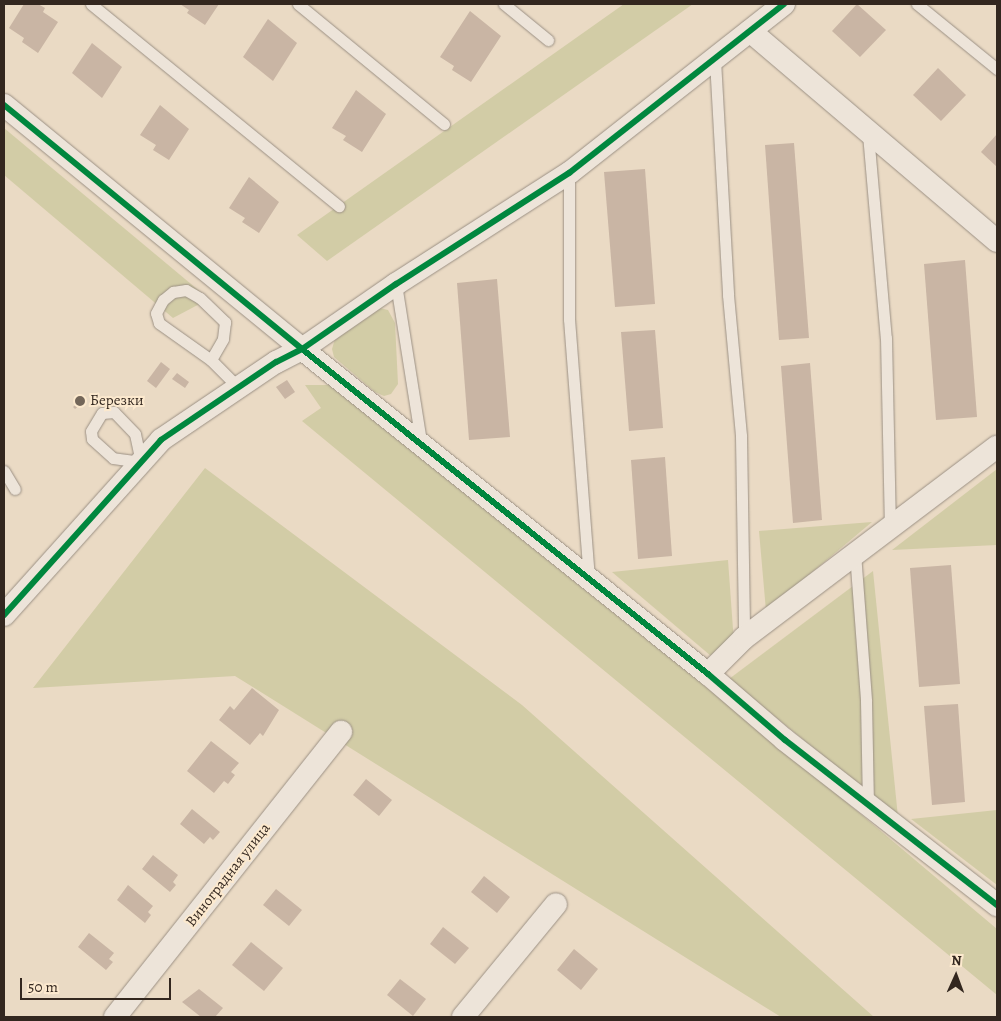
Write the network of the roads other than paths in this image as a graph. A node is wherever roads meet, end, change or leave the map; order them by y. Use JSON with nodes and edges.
{"nodes":[{"id":1,"x":91,"y":4,"type":"edge"},
{"id":2,"x":298,"y":4,"type":"edge"},
{"id":3,"x":504,"y":4,"type":"edge"},
{"id":4,"x":784,"y":4,"type":"edge"},
{"id":5,"x":917,"y":4,"type":"edge"},
{"id":6,"x":750,"y":31,"type":"junction"},
{"id":7,"x":548,"y":40,"type":"dead end"},
{"id":8,"x":714,"y":60,"type":"junction"},
{"id":9,"x":997,"y":69,"type":"edge"},
{"id":10,"x":4,"y":105,"type":"edge"},
{"id":11,"x":444,"y":124,"type":"dead end"},
{"id":12,"x":868,"y":134,"type":"junction"},
{"id":13,"x":569,"y":173,"type":"junction"},
{"id":14,"x":339,"y":206,"type":"dead end"},
{"id":15,"x":997,"y":241,"type":"edge"},
{"id":16,"x":396,"y":284,"type":"junction"},
{"id":17,"x":302,"y":349,"type":"junction"},
{"id":18,"x":211,"y":360,"type":"junction"},
{"id":19,"x":239,"y":388,"type":"junction"},
{"id":20,"x":421,"y":442,"type":"junction"},
{"id":21,"x":997,"y":447,"type":"edge"},
{"id":22,"x":141,"y":462,"type":"junction"},
{"id":23,"x":4,"y":470,"type":"edge"},
{"id":24,"x":15,"y":489,"type":"dead end"},
{"id":25,"x":890,"y":525,"type":"junction"},
{"id":26,"x":855,"y":553,"type":"junction"},
{"id":27,"x":590,"y":580,"type":"junction"},
{"id":28,"x":4,"y":615,"type":"edge"},
{"id":29,"x":744,"y":638,"type":"junction"},
{"id":30,"x":708,"y":674,"type":"junction"},
{"id":31,"x":341,"y":732,"type":"dead end"},
{"id":32,"x":909,"y":836,"type":"junction"},
{"id":33,"x":556,"y":904,"type":"dead end"},
{"id":34,"x":997,"y":905,"type":"edge"},
{"id":35,"x":115,"y":1017,"type":"edge"},
{"id":36,"x":463,"y":1017,"type":"edge"}],
"edges":[{"from":1,"to":14,"type":"lane"},
{"from":2,"to":11,"type":"lane"},
{"from":3,"to":7,"type":"lane"},
{"from":4,"to":6,"type":"street"},
{"from":5,"to":9,"type":"lane"},
{"from":6,"to":8,"type":"street"},
{"from":6,"to":12,"type":"street"},
{"from":8,"to":13,"type":"street"},
{"from":8,"to":29,"type":"lane"},
{"from":10,"to":17,"type":"street"},
{"from":12,"to":15,"type":"street"},
{"from":12,"to":25,"type":"lane"},
{"from":13,"to":16,"type":"street"},
{"from":13,"to":27,"type":"lane"},
{"from":16,"to":17,"type":"street"},
{"from":16,"to":20,"type":"lane"},
{"from":17,"to":19,"type":"street"},
{"from":17,"to":20,"type":"street"},
{"from":18,"to":18,"type":"lane"},
{"from":18,"to":19,"type":"lane"},
{"from":19,"to":22,"type":"street"},
{"from":20,"to":27,"type":"street"},
{"from":21,"to":25,"type":"street"},
{"from":22,"to":22,"type":"lane"},
{"from":22,"to":28,"type":"street"},
{"from":23,"to":24,"type":"lane"},
{"from":25,"to":26,"type":"street"},
{"from":26,"to":29,"type":"street"},
{"from":26,"to":32,"type":"lane"},
{"from":27,"to":30,"type":"street"},
{"from":29,"to":30,"type":"street"},
{"from":30,"to":32,"type":"street"},
{"from":31,"to":35,"type":"street","name":"Виноградная улица"},
{"from":32,"to":34,"type":"street"},
{"from":33,"to":36,"type":"street"}]}
